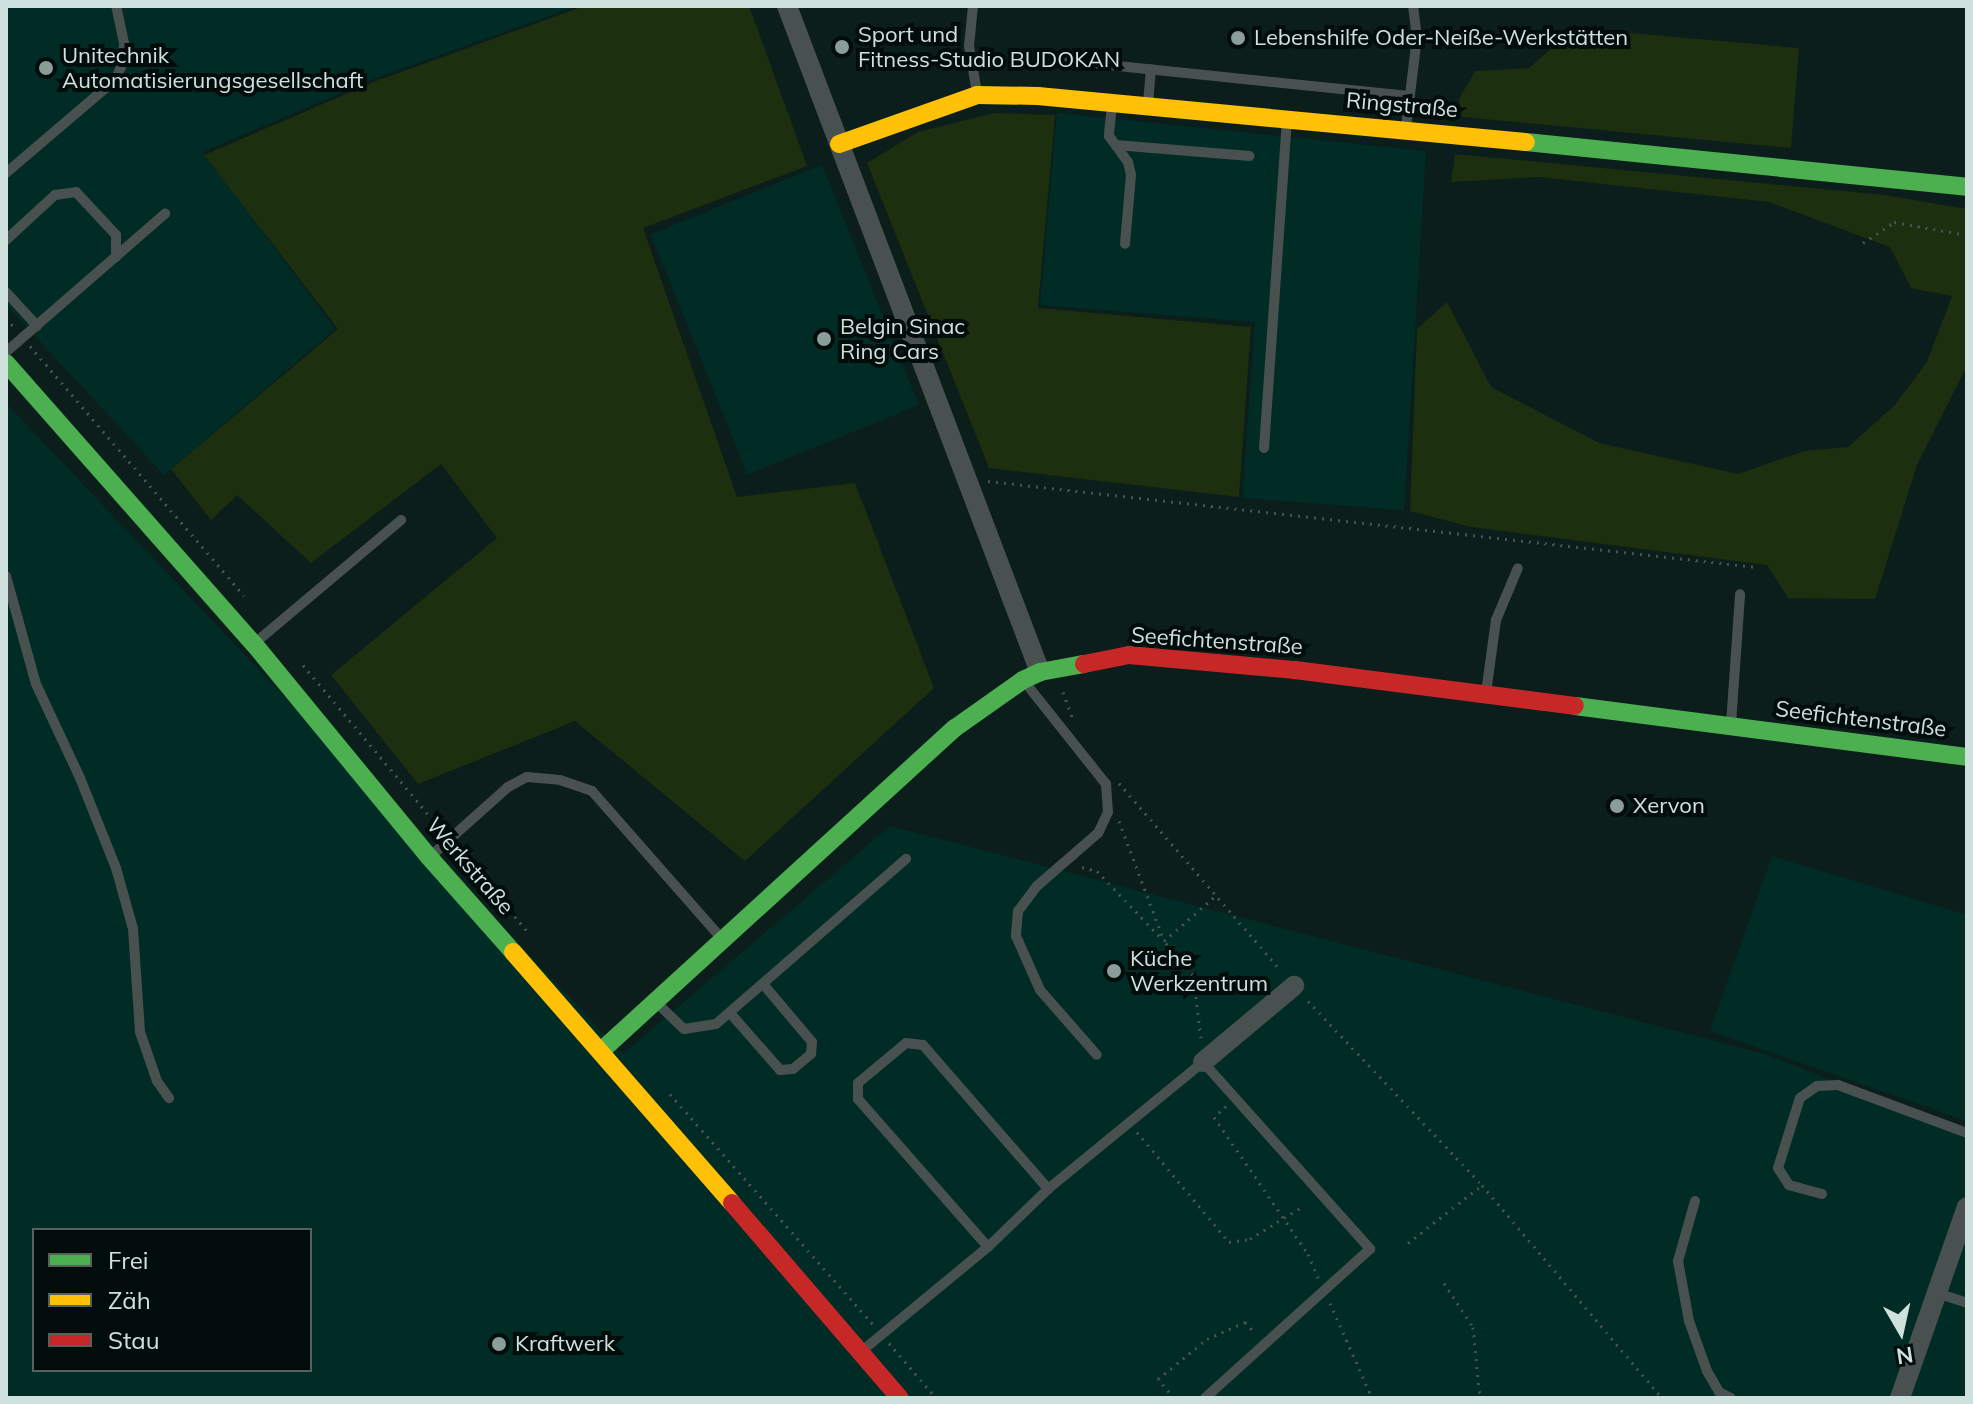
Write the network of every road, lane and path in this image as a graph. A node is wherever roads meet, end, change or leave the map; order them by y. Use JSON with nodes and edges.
{"nodes":[{"id":1,"x":116,"y":6,"type":"edge"},
{"id":2,"x":787,"y":6,"type":"edge"},
{"id":3,"x":973,"y":6,"type":"edge"},
{"id":4,"x":1413,"y":6,"type":"edge"},
{"id":5,"x":1060,"y":60,"type":"dead end"},
{"id":6,"x":1151,"y":69,"type":"junction"},
{"id":7,"x":977,"y":95,"type":"junction"},
{"id":8,"x":1409,"y":96,"type":"junction"},
{"id":9,"x":1112,"y":103,"type":"junction"},
{"id":10,"x":1147,"y":107,"type":"junction"},
{"id":11,"x":1288,"y":119,"type":"junction"},
{"id":12,"x":1405,"y":129,"type":"junction"},
{"id":13,"x":839,"y":144,"type":"junction"},
{"id":14,"x":1116,"y":145,"type":"junction"},
{"id":15,"x":1250,"y":156,"type":"dead end"},
{"id":16,"x":6,"y":173,"type":"edge"},
{"id":17,"x":1967,"y":187,"type":"edge"},
{"id":18,"x":165,"y":214,"type":"dead end"},
{"id":19,"x":1967,"y":235,"type":"edge"},
{"id":20,"x":6,"y":240,"type":"edge"},
{"id":21,"x":1863,"y":243,"type":"dead end"},
{"id":22,"x":1125,"y":244,"type":"dead end"},
{"id":23,"x":116,"y":257,"type":"junction"},
{"id":24,"x":6,"y":292,"type":"edge"},
{"id":25,"x":6,"y":318,"type":"edge"},
{"id":26,"x":37,"y":326,"type":"junction"},
{"id":27,"x":23,"y":338,"type":"junction"},
{"id":28,"x":6,"y":352,"type":"edge"},
{"id":29,"x":6,"y":363,"type":"edge"},
{"id":30,"x":1264,"y":448,"type":"dead end"},
{"id":31,"x":968,"y":479,"type":"junction"},
{"id":32,"x":401,"y":520,"type":"dead end"},
{"id":33,"x":1756,"y":567,"type":"dead end"},
{"id":34,"x":1518,"y":568,"type":"dead end"},
{"id":35,"x":6,"y":576,"type":"edge"},
{"id":36,"x":1740,"y":594,"type":"dead end"},
{"id":37,"x":251,"y":604,"type":"dead end"},
{"id":38,"x":254,"y":644,"type":"junction"},
{"id":39,"x":302,"y":663,"type":"dead end"},
{"id":40,"x":1039,"y":674,"type":"junction"},
{"id":41,"x":1486,"y":695,"type":"junction"},
{"id":42,"x":1074,"y":720,"type":"dead end"},
{"id":43,"x":1731,"y":726,"type":"junction"},
{"id":44,"x":1967,"y":757,"type":"edge"},
{"id":45,"x":1115,"y":778,"type":"dead end"},
{"id":46,"x":1108,"y":812,"type":"junction"},
{"id":47,"x":450,"y":839,"type":"junction"},
{"id":48,"x":429,"y":857,"type":"junction"},
{"id":49,"x":906,"y":859,"type":"dead end"},
{"id":50,"x":1065,"y":863,"type":"junction"},
{"id":51,"x":528,"y":932,"type":"dead end"},
{"id":52,"x":724,"y":941,"type":"junction"},
{"id":53,"x":763,"y":984,"type":"junction"},
{"id":54,"x":1294,"y":986,"type":"junction"},
{"id":55,"x":657,"y":1002,"type":"junction"},
{"id":56,"x":730,"y":1013,"type":"junction"},
{"id":57,"x":601,"y":1051,"type":"junction"},
{"id":58,"x":1097,"y":1055,"type":"dead end"},
{"id":59,"x":1203,"y":1062,"type":"junction"},
{"id":60,"x":666,"y":1089,"type":"dead end"},
{"id":61,"x":169,"y":1098,"type":"dead end"},
{"id":62,"x":1129,"y":1123,"type":"junction"},
{"id":63,"x":1967,"y":1133,"type":"edge"},
{"id":64,"x":1482,"y":1185,"type":"junction"},
{"id":65,"x":1048,"y":1189,"type":"junction"},
{"id":66,"x":1822,"y":1194,"type":"dead end"},
{"id":67,"x":1695,"y":1201,"type":"dead end"},
{"id":68,"x":1967,"y":1207,"type":"edge"},
{"id":69,"x":1300,"y":1208,"type":"dead end"},
{"id":70,"x":1408,"y":1243,"type":"dead end"},
{"id":71,"x":988,"y":1247,"type":"junction"},
{"id":72,"x":1444,"y":1283,"type":"dead end"},
{"id":73,"x":1937,"y":1293,"type":"junction"},
{"id":74,"x":1967,"y":1303,"type":"edge"},
{"id":75,"x":882,"y":1334,"type":"junction"},
{"id":76,"x":1265,"y":1344,"type":"junction"},
{"id":77,"x":861,"y":1352,"type":"junction"},
{"id":78,"x":900,"y":1398,"type":"edge"},
{"id":79,"x":936,"y":1398,"type":"edge"},
{"id":80,"x":1174,"y":1398,"type":"edge"},
{"id":81,"x":1205,"y":1398,"type":"edge"},
{"id":82,"x":1485,"y":1398,"type":"edge"},
{"id":83,"x":1662,"y":1398,"type":"edge"},
{"id":84,"x":1731,"y":1398,"type":"edge"},
{"id":85,"x":1900,"y":1398,"type":"edge"}],
"edges":[{"from":1,"to":16,"type":"lane"},
{"from":2,"to":13,"type":"street"},
{"from":3,"to":7,"type":"lane"},
{"from":4,"to":8,"type":"lane"},
{"from":5,"to":6,"type":"lane"},
{"from":6,"to":8,"type":"lane"},
{"from":6,"to":10,"type":"lane"},
{"from":7,"to":9,"type":"street","name":"Ringstraße"},
{"from":7,"to":13,"type":"street","name":"Ringstraße"},
{"from":8,"to":12,"type":"lane"},
{"from":9,"to":10,"type":"street","name":"Ringstraße"},
{"from":9,"to":14,"type":"lane"},
{"from":10,"to":11,"type":"street","name":"Ringstraße"},
{"from":11,"to":12,"type":"street","name":"Ringstraße"},
{"from":11,"to":30,"type":"lane"},
{"from":12,"to":17,"type":"street","name":"Ringstraße"},
{"from":13,"to":31,"type":"street"},
{"from":14,"to":15,"type":"lane"},
{"from":14,"to":22,"type":"lane"},
{"from":18,"to":23,"type":"lane"},
{"from":19,"to":21,"type":"path"},
{"from":20,"to":23,"type":"lane"},
{"from":23,"to":26,"type":"lane"},
{"from":24,"to":26,"type":"lane"},
{"from":25,"to":27,"type":"path"},
{"from":26,"to":27,"type":"lane"},
{"from":27,"to":28,"type":"lane"},
{"from":27,"to":37,"type":"path"},
{"from":29,"to":38,"type":"street","name":"Werkstraße"},
{"from":31,"to":33,"type":"path"},
{"from":31,"to":40,"type":"street"},
{"from":32,"to":38,"type":"lane"},
{"from":34,"to":41,"type":"lane"},
{"from":35,"to":61,"type":"lane"},
{"from":36,"to":43,"type":"lane"},
{"from":38,"to":48,"type":"street","name":"Werkstraße"},
{"from":39,"to":47,"type":"path"},
{"from":40,"to":41,"type":"street","name":"Seefichtenstraße"},
{"from":40,"to":42,"type":"path"},
{"from":40,"to":46,"type":"lane"},
{"from":40,"to":52,"type":"street","name":"Seefichtenstraße"},
{"from":41,"to":43,"type":"street","name":"Seefichtenstraße"},
{"from":43,"to":44,"type":"street","name":"Seefichtenstraße"},
{"from":45,"to":54,"type":"path"},
{"from":46,"to":50,"type":"lane"},
{"from":46,"to":50,"type":"path"},
{"from":47,"to":48,"type":"lane"},
{"from":47,"to":51,"type":"path"},
{"from":47,"to":52,"type":"lane"},
{"from":48,"to":57,"type":"street","name":"Werkstraße"},
{"from":49,"to":53,"type":"lane"},
{"from":50,"to":58,"type":"lane"},
{"from":52,"to":55,"type":"street","name":"Seefichtenstraße"},
{"from":53,"to":56,"type":"lane"},
{"from":53,"to":56,"type":"lane"},
{"from":54,"to":59,"type":"street"},
{"from":54,"to":64,"type":"path"},
{"from":55,"to":56,"type":"lane"},
{"from":55,"to":57,"type":"street","name":"Seefichtenstraße"},
{"from":57,"to":77,"type":"street","name":"Werkstraße"},
{"from":59,"to":62,"type":"lane"},
{"from":59,"to":76,"type":"lane"},
{"from":60,"to":75,"type":"path"},
{"from":62,"to":65,"type":"lane"},
{"from":62,"to":69,"type":"path"},
{"from":63,"to":66,"type":"lane"},
{"from":64,"to":70,"type":"path"},
{"from":64,"to":83,"type":"path"},
{"from":65,"to":71,"type":"lane"},
{"from":65,"to":71,"type":"lane"},
{"from":67,"to":84,"type":"lane"},
{"from":68,"to":73,"type":"street"},
{"from":71,"to":75,"type":"lane"},
{"from":72,"to":82,"type":"path"},
{"from":73,"to":74,"type":"lane"},
{"from":73,"to":85,"type":"street"},
{"from":75,"to":77,"type":"lane"},
{"from":75,"to":79,"type":"path"},
{"from":76,"to":80,"type":"path"},
{"from":76,"to":81,"type":"lane"},
{"from":77,"to":78,"type":"street","name":"Werkstraße"}]}
